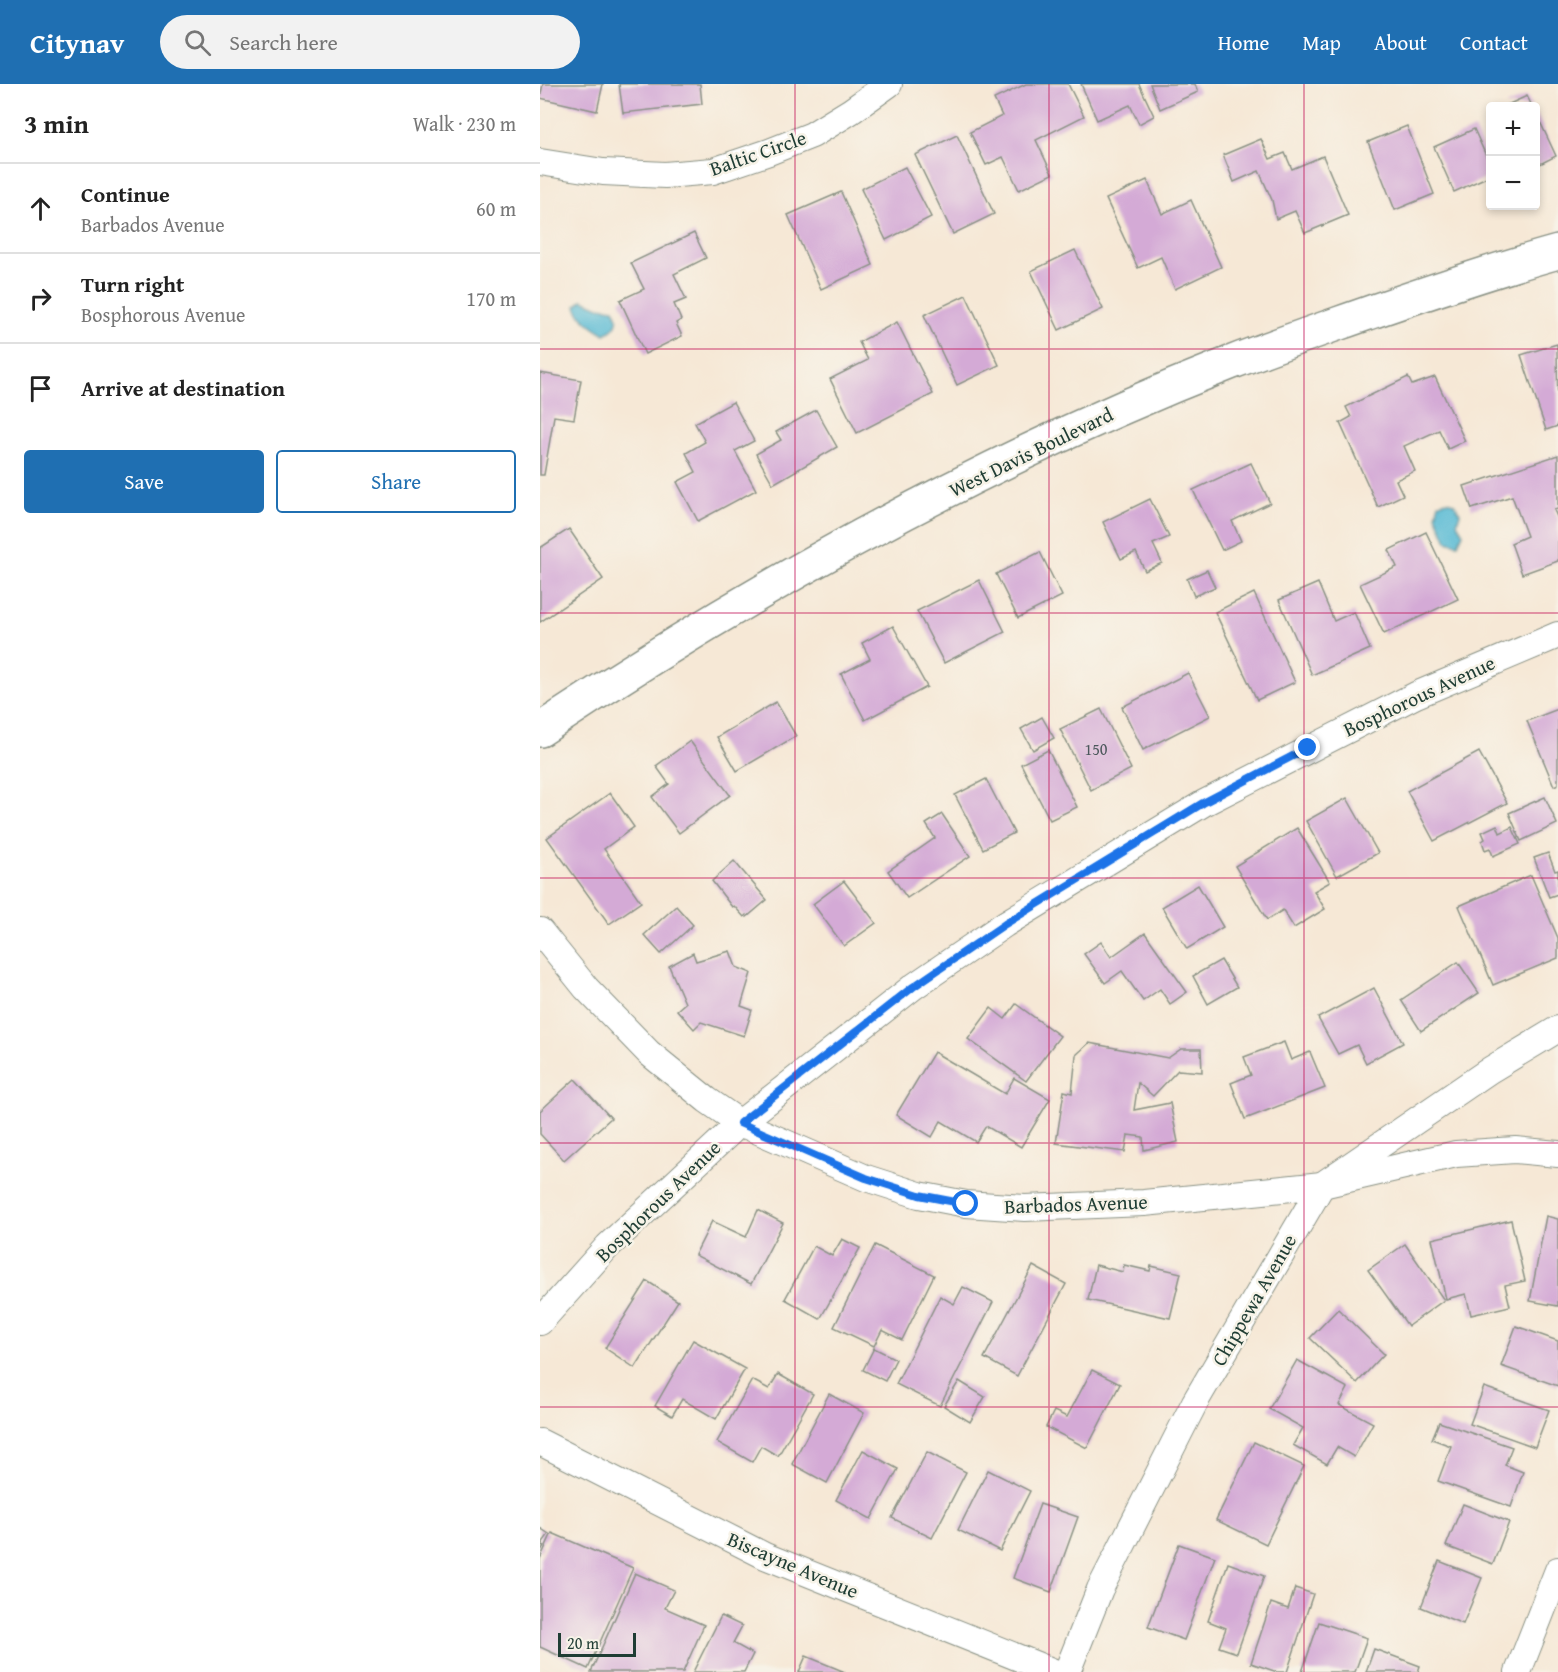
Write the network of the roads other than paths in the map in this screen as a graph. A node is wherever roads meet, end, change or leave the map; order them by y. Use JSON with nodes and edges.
{"nodes":[{"id":1,"x":890,"y":84,"type":"edge"},
{"id":2,"x":540,"y":162,"type":"edge"},
{"id":3,"x":1558,"y":252,"type":"edge"},
{"id":4,"x":1558,"y":635,"type":"edge"},
{"id":5,"x":540,"y":730,"type":"edge"},
{"id":6,"x":540,"y":931,"type":"edge"},
{"id":7,"x":1558,"y":1029,"type":"edge"},
{"id":8,"x":740,"y":1123,"type":"junction"},
{"id":9,"x":1558,"y":1154,"type":"edge"},
{"id":10,"x":1322,"y":1185,"type":"junction"},
{"id":11,"x":540,"y":1322,"type":"edge"},
{"id":12,"x":540,"y":1442,"type":"edge"},
{"id":13,"x":1558,"y":1570,"type":"edge"},
{"id":14,"x":1054,"y":1672,"type":"edge"},
{"id":15,"x":1067,"y":1672,"type":"edge"},
{"id":16,"x":1518,"y":1672,"type":"edge"}],
"edges":[{"from":1,"to":2,"type":"street","name":"Baltic Circle"},
{"from":3,"to":5,"type":"street","name":"West Davis Boulevard"},
{"from":4,"to":8,"type":"street","name":"Bosphorous Avenue"},
{"from":6,"to":8,"type":"street","name":"Barbados Avenue"},
{"from":7,"to":10,"type":"street","name":"Chippewa Avenue"},
{"from":8,"to":10,"type":"street","name":"Barbados Avenue"},
{"from":8,"to":11,"type":"street","name":"Bosphorous Avenue"},
{"from":9,"to":10,"type":"street","name":"Barbados Avenue"},
{"from":10,"to":15,"type":"street","name":"Chippewa Avenue"},
{"from":12,"to":14,"type":"street","name":"Biscayne Avenue"},
{"from":13,"to":16,"type":"street"}]}
